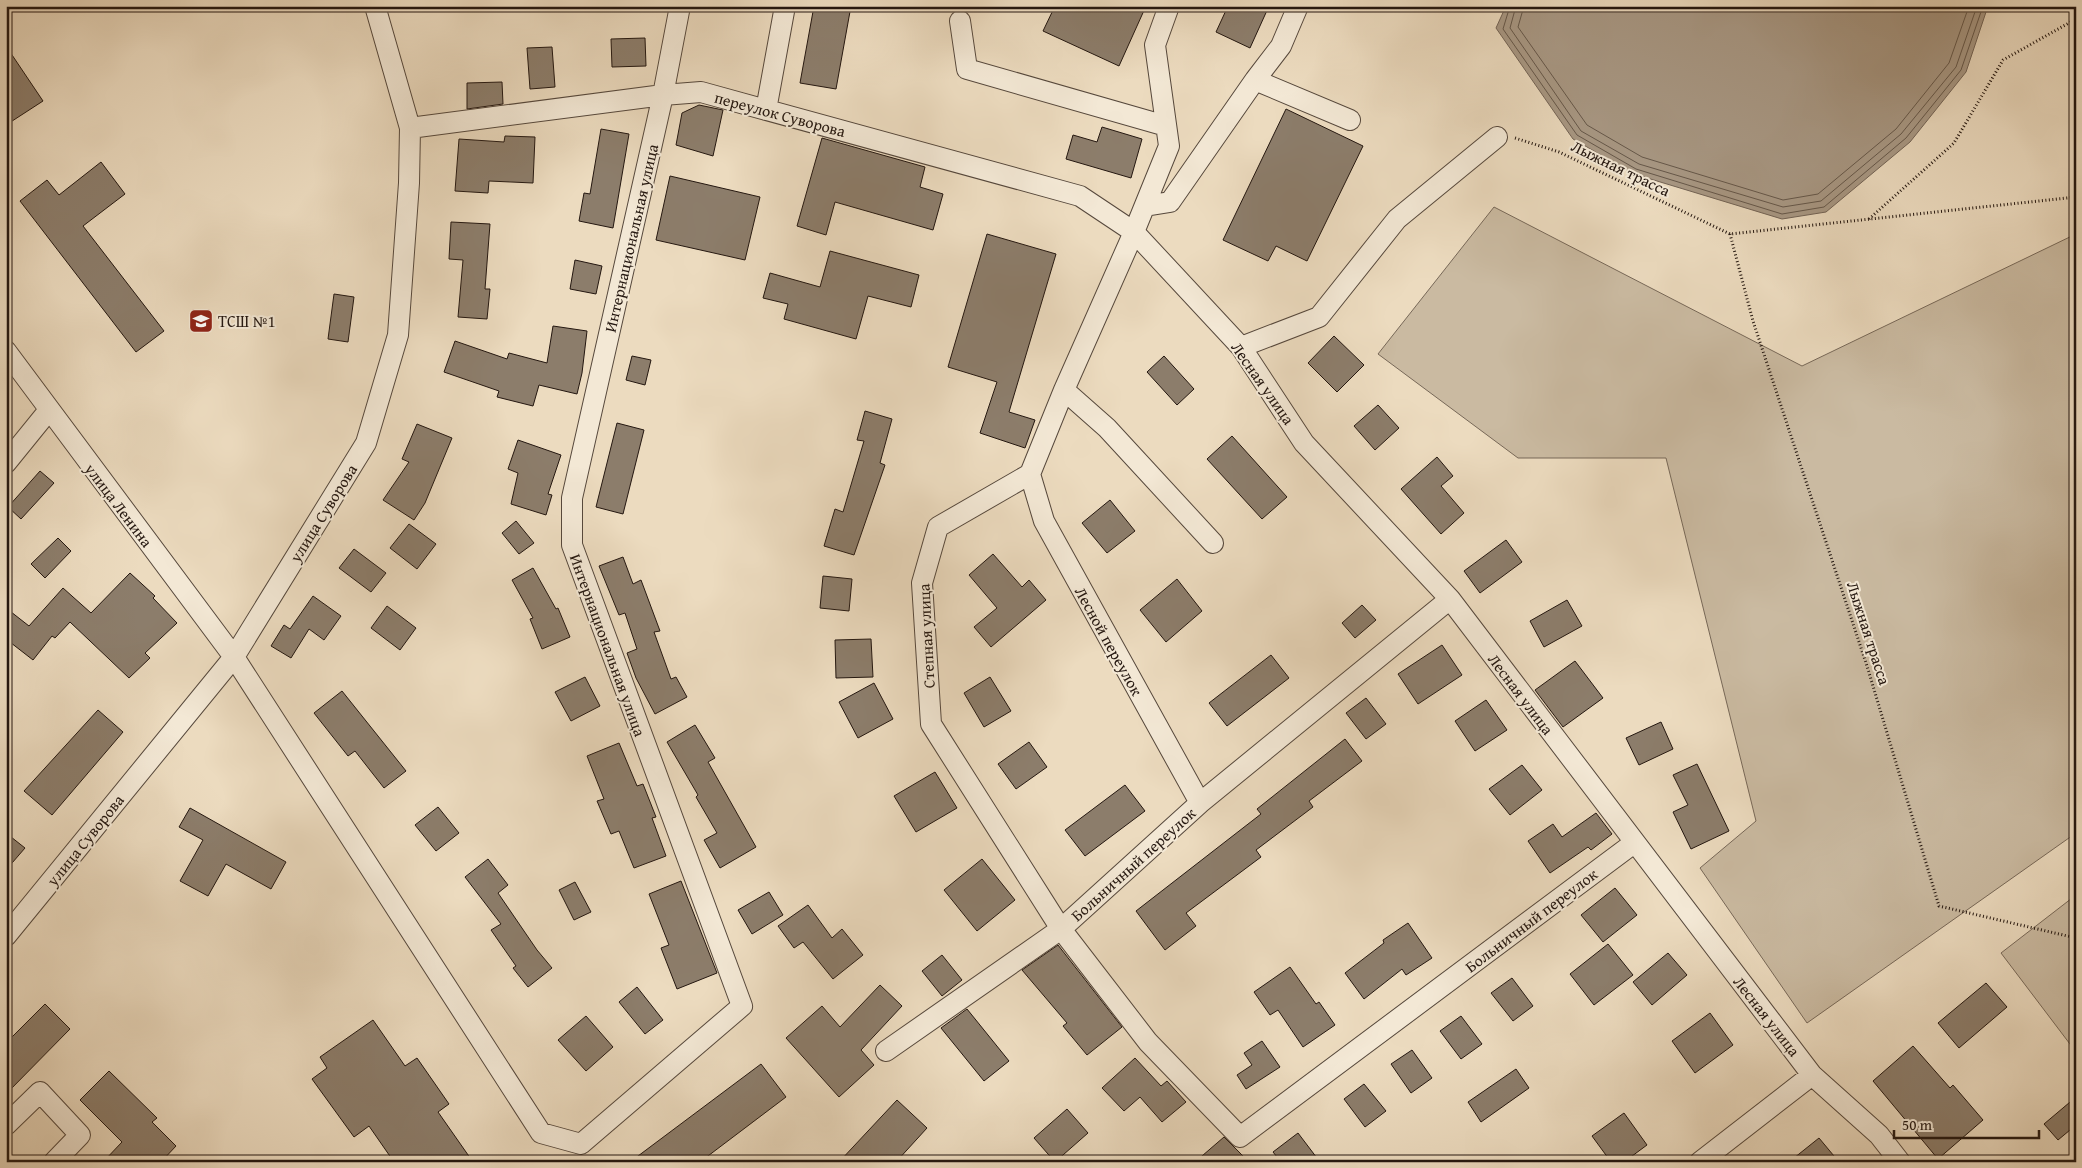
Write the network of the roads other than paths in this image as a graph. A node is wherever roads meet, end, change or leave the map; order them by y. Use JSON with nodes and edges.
{"nodes":[{"id":1,"x":376,"y":6,"type":"edge"},
{"id":2,"x":680,"y":6,"type":"edge"},
{"id":3,"x":785,"y":6,"type":"edge"},
{"id":4,"x":1169,"y":6,"type":"edge"},
{"id":5,"x":1298,"y":6,"type":"edge"},
{"id":6,"x":960,"y":21,"type":"dead end"},
{"id":7,"x":1255,"y":80,"type":"junction"},
{"id":8,"x":663,"y":95,"type":"junction"},
{"id":9,"x":766,"y":110,"type":"junction"},
{"id":10,"x":1350,"y":120,"type":"dead end"},
{"id":11,"x":1166,"y":126,"type":"junction"},
{"id":12,"x":410,"y":128,"type":"junction"},
{"id":13,"x":1497,"y":137,"type":"road end"},
{"id":14,"x":1145,"y":206,"type":"junction"},
{"id":15,"x":1134,"y":232,"type":"junction"},
{"id":16,"x":1241,"y":347,"type":"junction"},
{"id":17,"x":6,"y":351,"type":"edge"},
{"id":18,"x":1064,"y":390,"type":"junction"},
{"id":19,"x":49,"y":410,"type":"junction"},
{"id":20,"x":6,"y":463,"type":"edge"},
{"id":21,"x":1030,"y":474,"type":"junction"},
{"id":22,"x":1213,"y":543,"type":"dead end"},
{"id":23,"x":1450,"y":599,"type":"junction"},
{"id":24,"x":234,"y":657,"type":"junction"},
{"id":25,"x":1200,"y":803,"type":"junction"},
{"id":26,"x":1634,"y":843,"type":"junction"},
{"id":27,"x":1061,"y":929,"type":"junction"},
{"id":28,"x":6,"y":936,"type":"edge"},
{"id":29,"x":886,"y":1051,"type":"dead end"},
{"id":30,"x":1812,"y":1075,"type":"junction"},
{"id":31,"x":6,"y":1125,"type":"edge"},
{"id":32,"x":581,"y":1144,"type":"joint"},
{"id":33,"x":54,"y":1162,"type":"edge"},
{"id":34,"x":1700,"y":1162,"type":"edge"},
{"id":35,"x":1900,"y":1162,"type":"edge"}],
"edges":[{"from":1,"to":12,"type":"street","name":"улица Суворова"},
{"from":2,"to":8,"type":"street","name":"Интернациональная улица"},
{"from":3,"to":9,"type":"street"},
{"from":4,"to":11,"type":"street"},
{"from":5,"to":7,"type":"street"},
{"from":6,"to":11,"type":"street"},
{"from":7,"to":10,"type":"street"},
{"from":7,"to":14,"type":"street"},
{"from":8,"to":9,"type":"street","name":"переулок Суворова"},
{"from":8,"to":12,"type":"street","name":"переулок Суворова"},
{"from":8,"to":32,"type":"street","name":"Интернациональная улица"},
{"from":9,"to":15,"type":"street","name":"переулок Суворова"},
{"from":11,"to":14,"type":"street"},
{"from":12,"to":24,"type":"street","name":"улица Суворова"},
{"from":13,"to":16,"type":"street"},
{"from":14,"to":15,"type":"street"},
{"from":15,"to":16,"type":"street","name":"Лесная улица"},
{"from":15,"to":18,"type":"street"},
{"from":16,"to":23,"type":"street","name":"Лесная улица"},
{"from":17,"to":19,"type":"street","name":"улица Ленина"},
{"from":18,"to":21,"type":"street"},
{"from":18,"to":22,"type":"street"},
{"from":19,"to":20,"type":"street"},
{"from":19,"to":24,"type":"street","name":"улица Ленина"},
{"from":21,"to":25,"type":"street","name":"Лесной переулок"},
{"from":21,"to":27,"type":"street","name":"Степная улица"},
{"from":23,"to":25,"type":"street","name":"Больничный переулок"},
{"from":23,"to":26,"type":"street","name":"Лесная улица"},
{"from":24,"to":28,"type":"street","name":"улица Суворова"},
{"from":24,"to":32,"type":"street","name":"улица Ленина"},
{"from":25,"to":27,"type":"street","name":"Больничный переулок"},
{"from":26,"to":27,"type":"street","name":"Больничный переулок"},
{"from":26,"to":30,"type":"street","name":"Лесная улица"},
{"from":27,"to":29,"type":"street"},
{"from":30,"to":34,"type":"street"},
{"from":30,"to":35,"type":"street","name":"Лесная улица"},
{"from":31,"to":33,"type":"street"}]}
